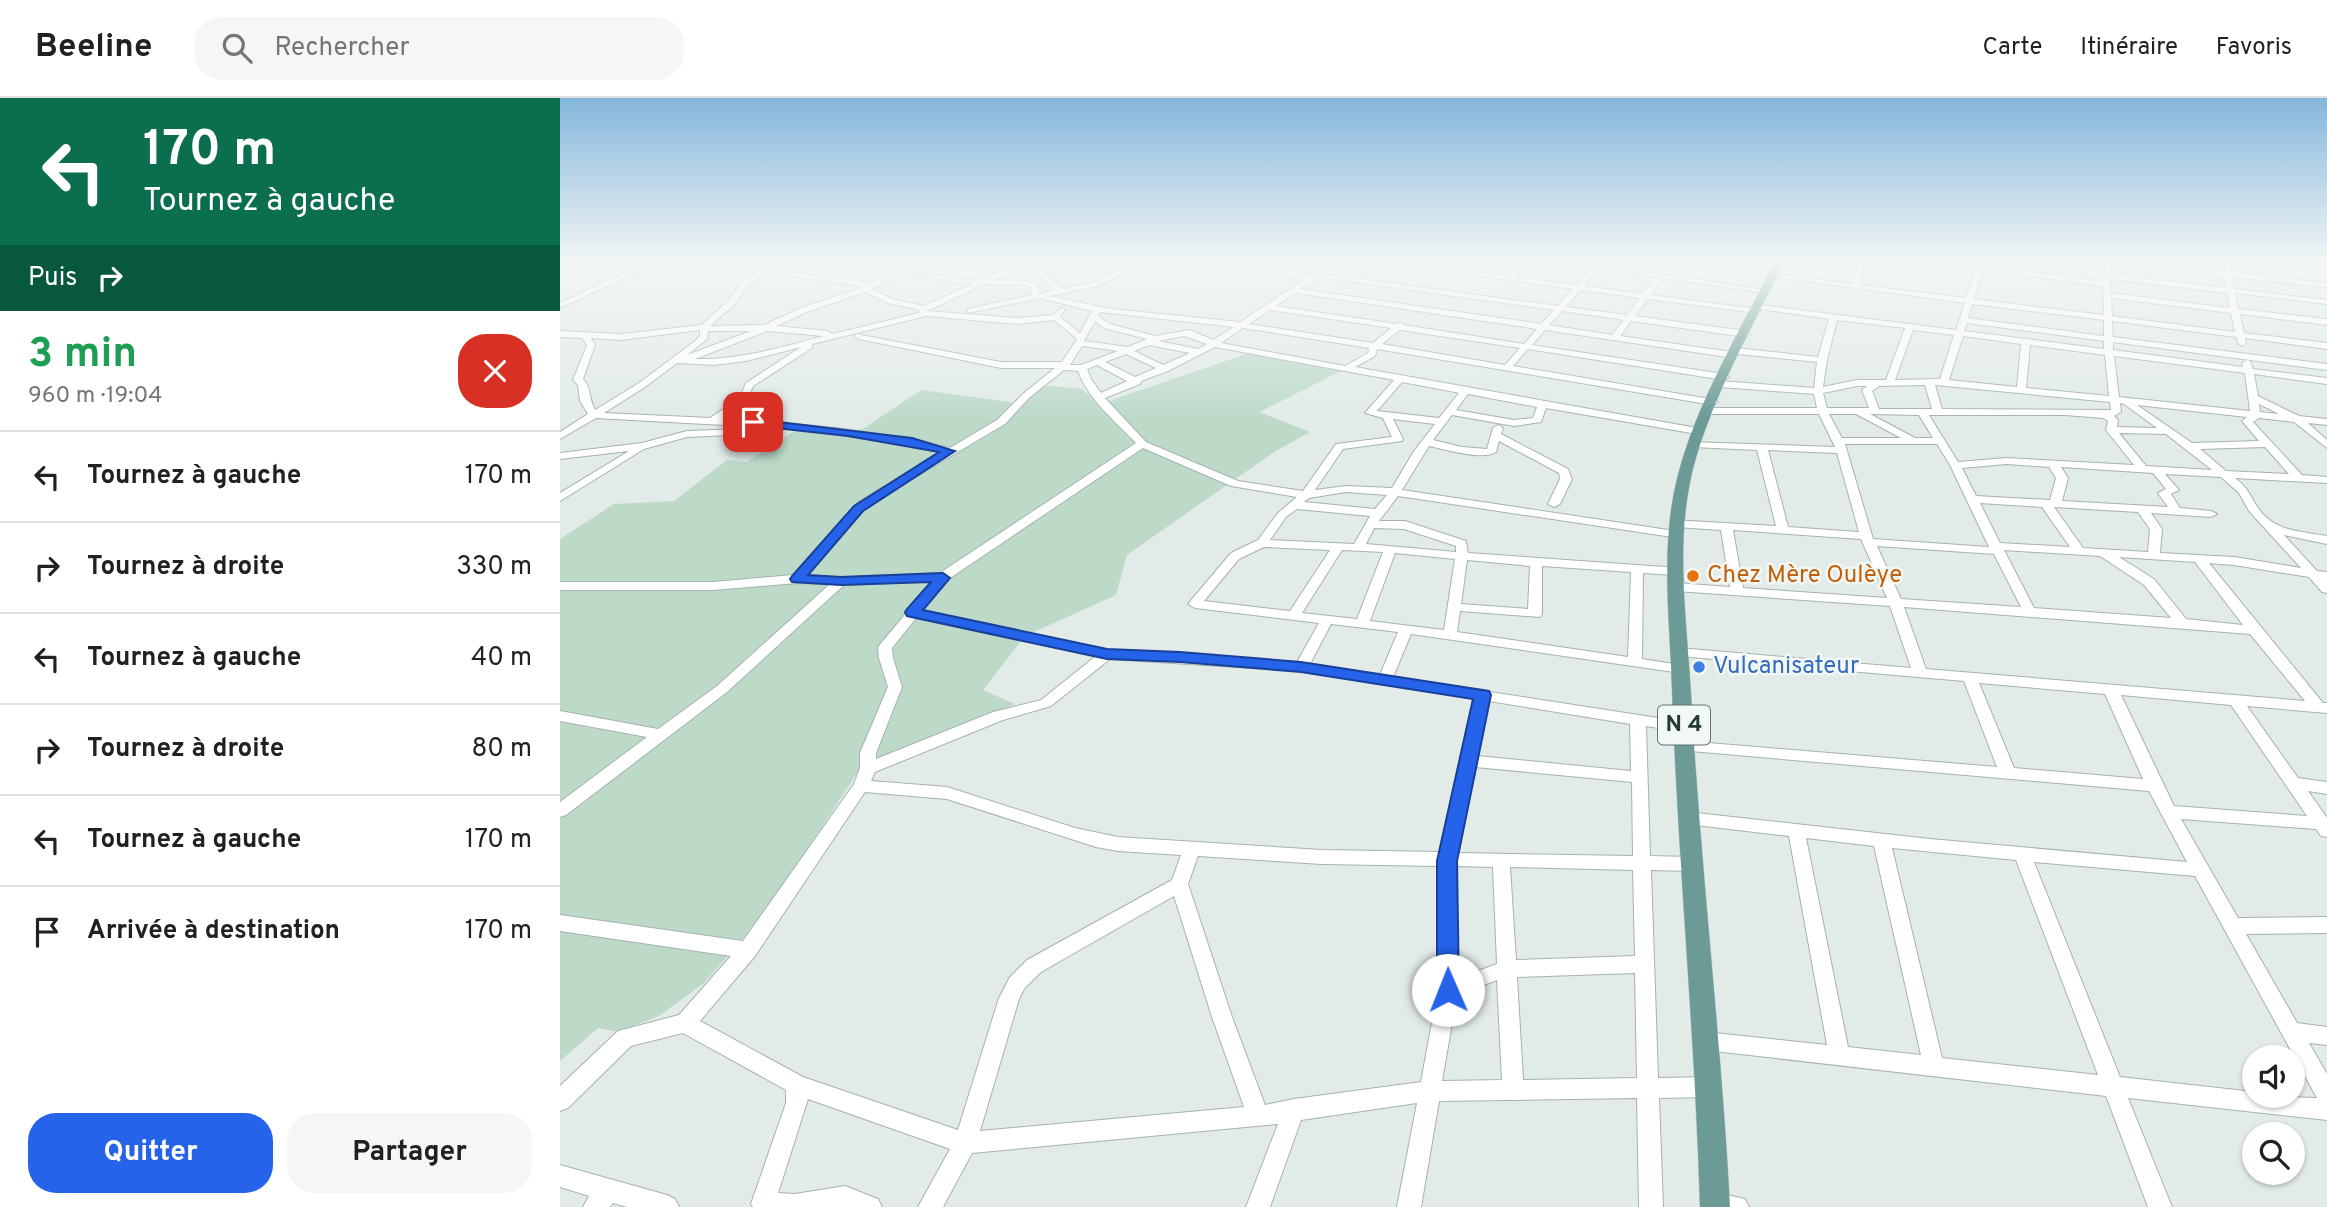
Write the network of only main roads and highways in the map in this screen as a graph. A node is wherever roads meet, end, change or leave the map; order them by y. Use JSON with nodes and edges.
{"nodes":[{"id":1,"x":1755,"y":315,"type":"edge"},
{"id":2,"x":1722,"y":1206,"type":"edge"}],
"edges":[{"from":1,"to":2,"type":"main road","number":"N 4"}]}
